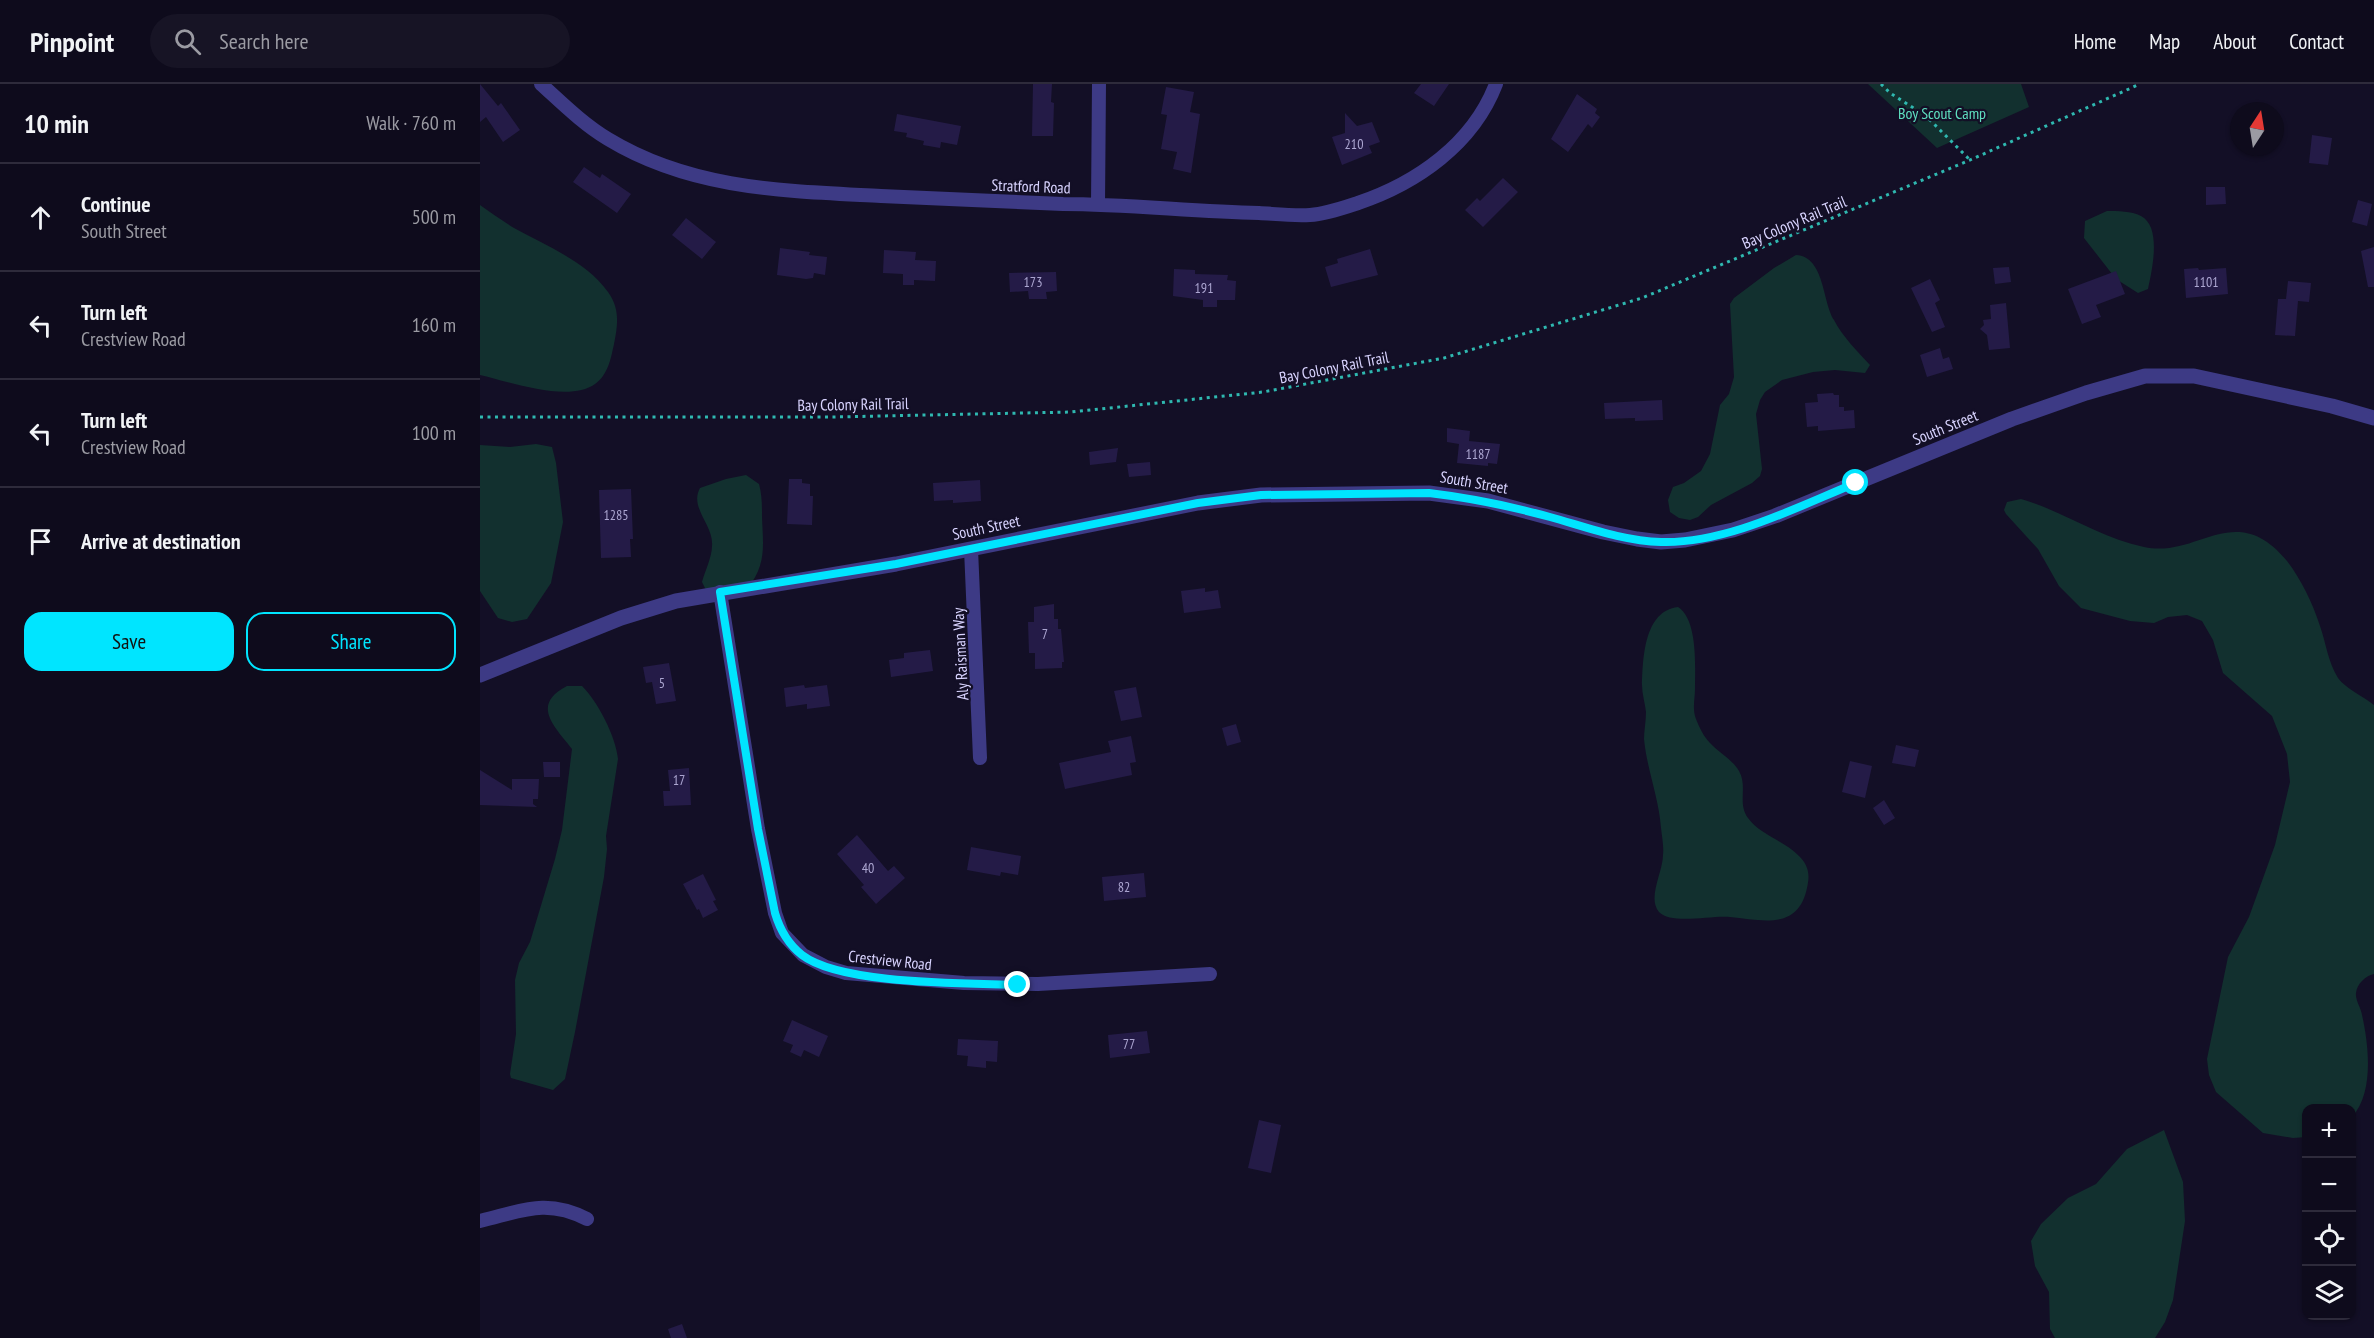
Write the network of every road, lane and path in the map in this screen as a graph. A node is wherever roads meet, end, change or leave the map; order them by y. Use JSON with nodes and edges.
{"nodes":[{"id":1,"x":541,"y":84,"type":"edge"},
{"id":2,"x":1100,"y":84,"type":"edge"},
{"id":3,"x":1496,"y":84,"type":"edge"},
{"id":4,"x":1881,"y":84,"type":"edge"},
{"id":5,"x":2140,"y":84,"type":"edge"},
{"id":6,"x":1970,"y":160,"type":"junction"},
{"id":7,"x":1098,"y":204,"type":"junction"},
{"id":8,"x":480,"y":417,"type":"edge"},
{"id":9,"x":2374,"y":418,"type":"edge"},
{"id":10,"x":971,"y":549,"type":"junction"},
{"id":11,"x":720,"y":592,"type":"junction"},
{"id":12,"x":480,"y":675,"type":"edge"},
{"id":13,"x":980,"y":758,"type":"dead end"},
{"id":14,"x":1210,"y":974,"type":"dead end"},
{"id":15,"x":587,"y":1219,"type":"dead end"},
{"id":16,"x":480,"y":1221,"type":"edge"}],
"edges":[{"from":1,"to":7,"type":"street","name":"Stratford Road"},
{"from":2,"to":7,"type":"street"},
{"from":3,"to":7,"type":"street","name":"Stratford Road"},
{"from":4,"to":6,"type":"path"},
{"from":5,"to":6,"type":"path","name":"Bay Colony Rail Trail"},
{"from":6,"to":8,"type":"path","name":"Bay Colony Rail Trail"},
{"from":9,"to":10,"type":"street","name":"South Street"},
{"from":10,"to":11,"type":"street","name":"South Street"},
{"from":10,"to":13,"type":"street","name":"Aly Raisman Way"},
{"from":11,"to":12,"type":"street","name":"South Street"},
{"from":11,"to":14,"type":"street","name":"Crestview Road"},
{"from":15,"to":16,"type":"street"}]}
